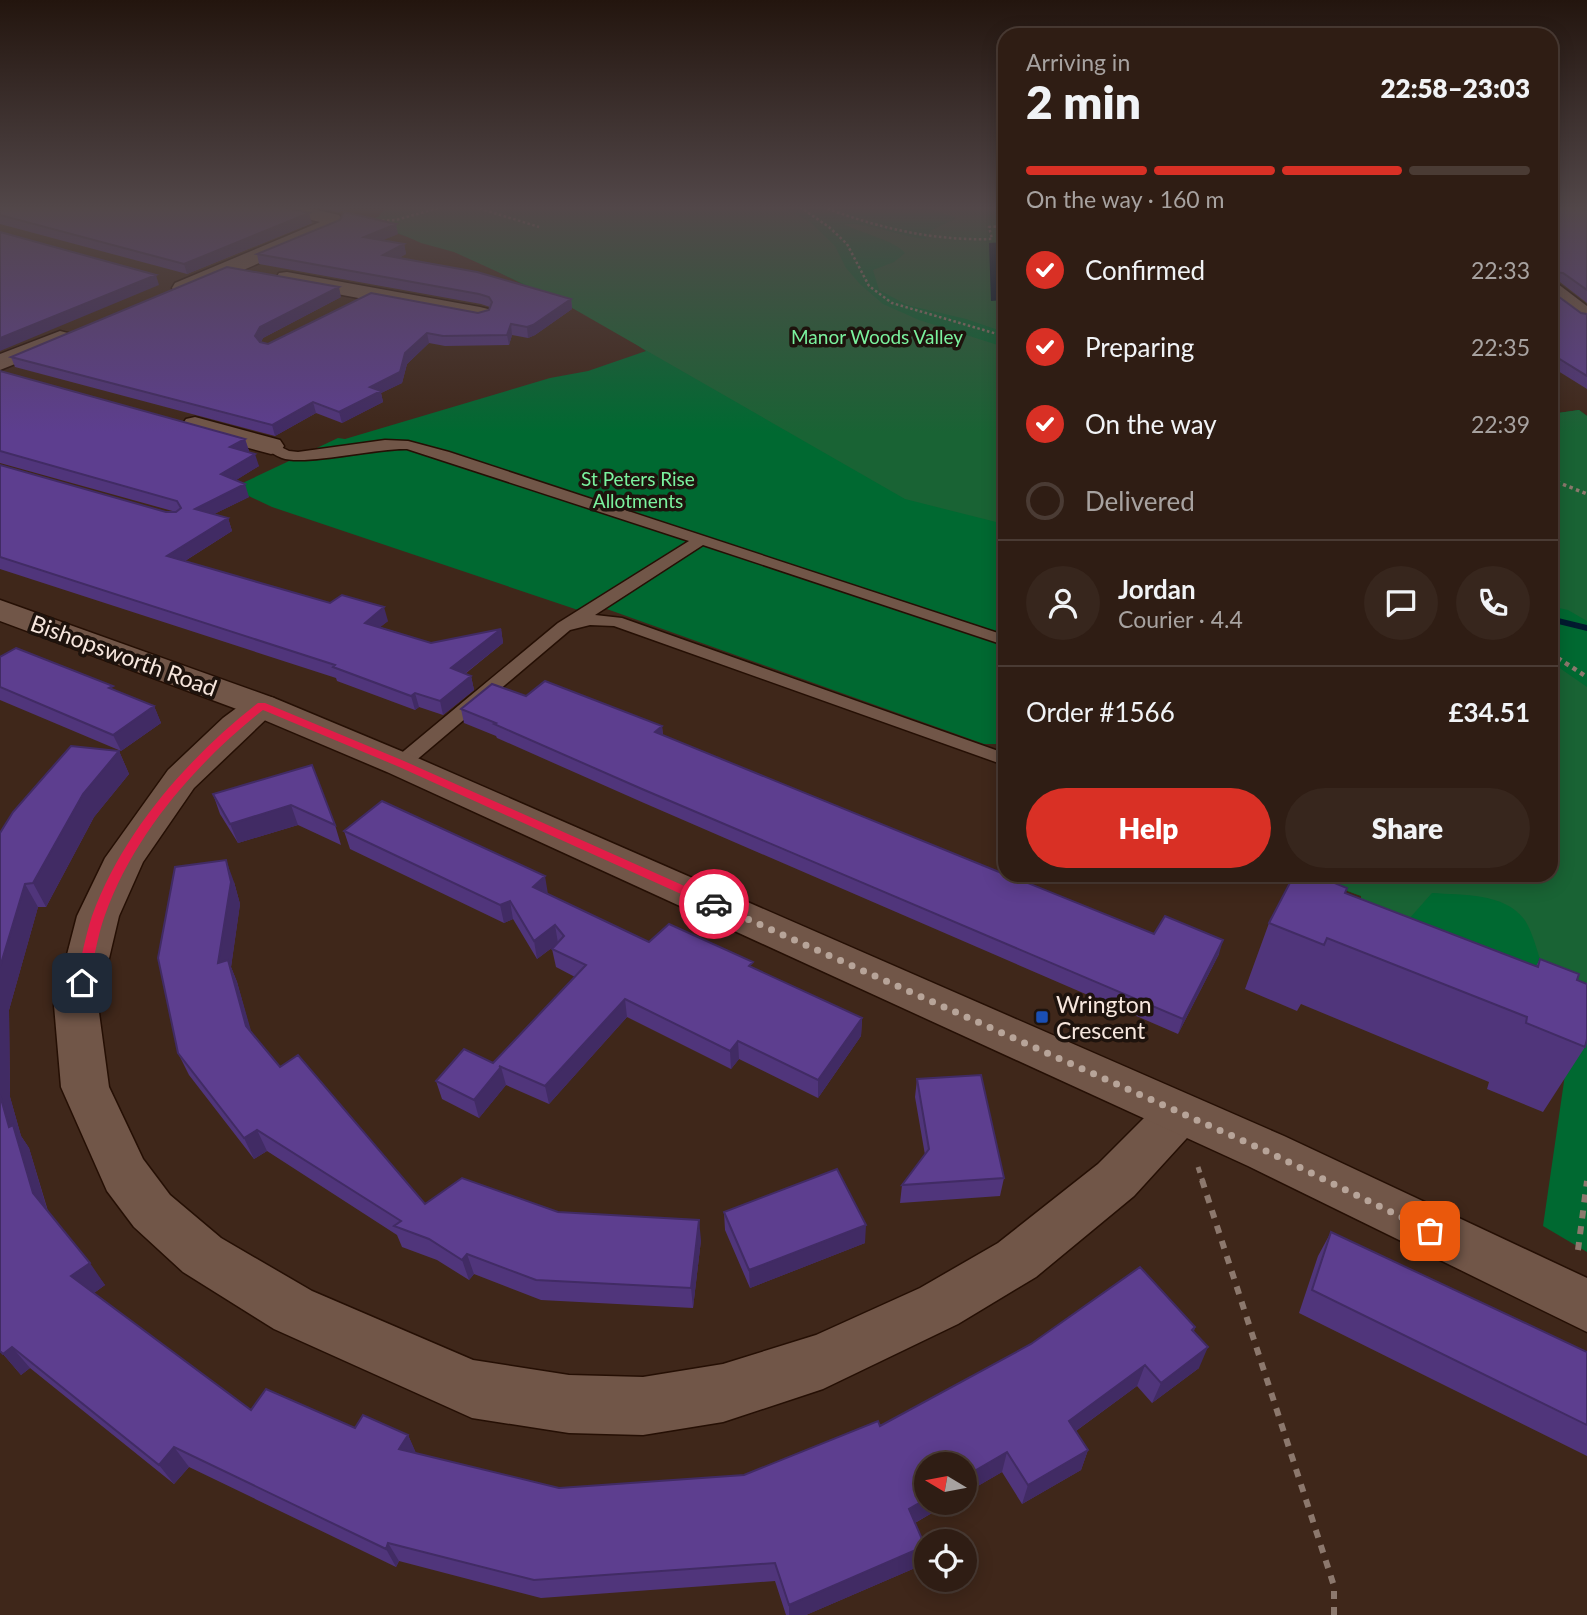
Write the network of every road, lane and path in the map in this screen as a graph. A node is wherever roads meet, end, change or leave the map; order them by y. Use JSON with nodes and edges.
{"nodes":[{"id":1,"x":197,"y":282,"type":"edge"},
{"id":2,"x":312,"y":282,"type":"edge"},
{"id":3,"x":867,"y":282,"type":"edge"},
{"id":4,"x":165,"y":286,"type":"dead end"},
{"id":5,"x":372,"y":293,"type":"junction"},
{"id":6,"x":1558,"y":295,"type":"edge"},
{"id":7,"x":339,"y":310,"type":"edge"},
{"id":8,"x":480,"y":314,"type":"edge"},
{"id":9,"x":1587,"y":316,"type":"edge"},
{"id":10,"x":76,"y":331,"type":"edge"},
{"id":11,"x":998,"y":334,"type":"edge"},
{"id":12,"x":0,"y":363,"type":"edge"},
{"id":13,"x":0,"y":374,"type":"edge"},
{"id":14,"x":26,"y":381,"type":"edge"},
{"id":15,"x":169,"y":418,"type":"edge"},
{"id":16,"x":271,"y":446,"type":"joint"},
{"id":17,"x":1558,"y":482,"type":"edge"},
{"id":18,"x":1587,"y":494,"type":"edge"},
{"id":19,"x":701,"y":540,"type":"junction"},
{"id":20,"x":0,"y":610,"type":"edge"},
{"id":21,"x":564,"y":626,"type":"junction"},
{"id":22,"x":998,"y":638,"type":"edge"},
{"id":23,"x":1558,"y":658,"type":"edge"},
{"id":24,"x":1587,"y":677,"type":"edge"},
{"id":25,"x":262,"y":706,"type":"junction"},
{"id":26,"x":998,"y":757,"type":"edge"},
{"id":27,"x":400,"y":764,"type":"junction"},
{"id":28,"x":1180,"y":1113,"type":"junction"},
{"id":29,"x":1587,"y":1181,"type":"edge"},
{"id":30,"x":1579,"y":1303,"type":"edge"},
{"id":31,"x":1334,"y":1615,"type":"edge"}],
"edges":[{"from":1,"to":4,"type":"street"},
{"from":2,"to":5,"type":"street"},
{"from":3,"to":11,"type":"path"},
{"from":5,"to":7,"type":"street"},
{"from":5,"to":8,"type":"street"},
{"from":6,"to":9,"type":"street"},
{"from":10,"to":12,"type":"street"},
{"from":13,"to":14,"type":"street"},
{"from":15,"to":16,"type":"street"},
{"from":16,"to":19,"type":"lane"},
{"from":17,"to":18,"type":"path"},
{"from":19,"to":21,"type":"lane"},
{"from":19,"to":22,"type":"lane"},
{"from":20,"to":25,"type":"street","name":"Bishopsworth Road"},
{"from":21,"to":26,"type":"lane"},
{"from":21,"to":27,"type":"lane"},
{"from":23,"to":24,"type":"path"},
{"from":25,"to":27,"type":"street","name":"Bishopsworth Road"},
{"from":25,"to":28,"type":"street"},
{"from":27,"to":28,"type":"street","name":"Bishopsworth Road"},
{"from":28,"to":30,"type":"street","name":"Bishopsworth Road"},
{"from":28,"to":31,"type":"path"},
{"from":29,"to":30,"type":"path"}]}
